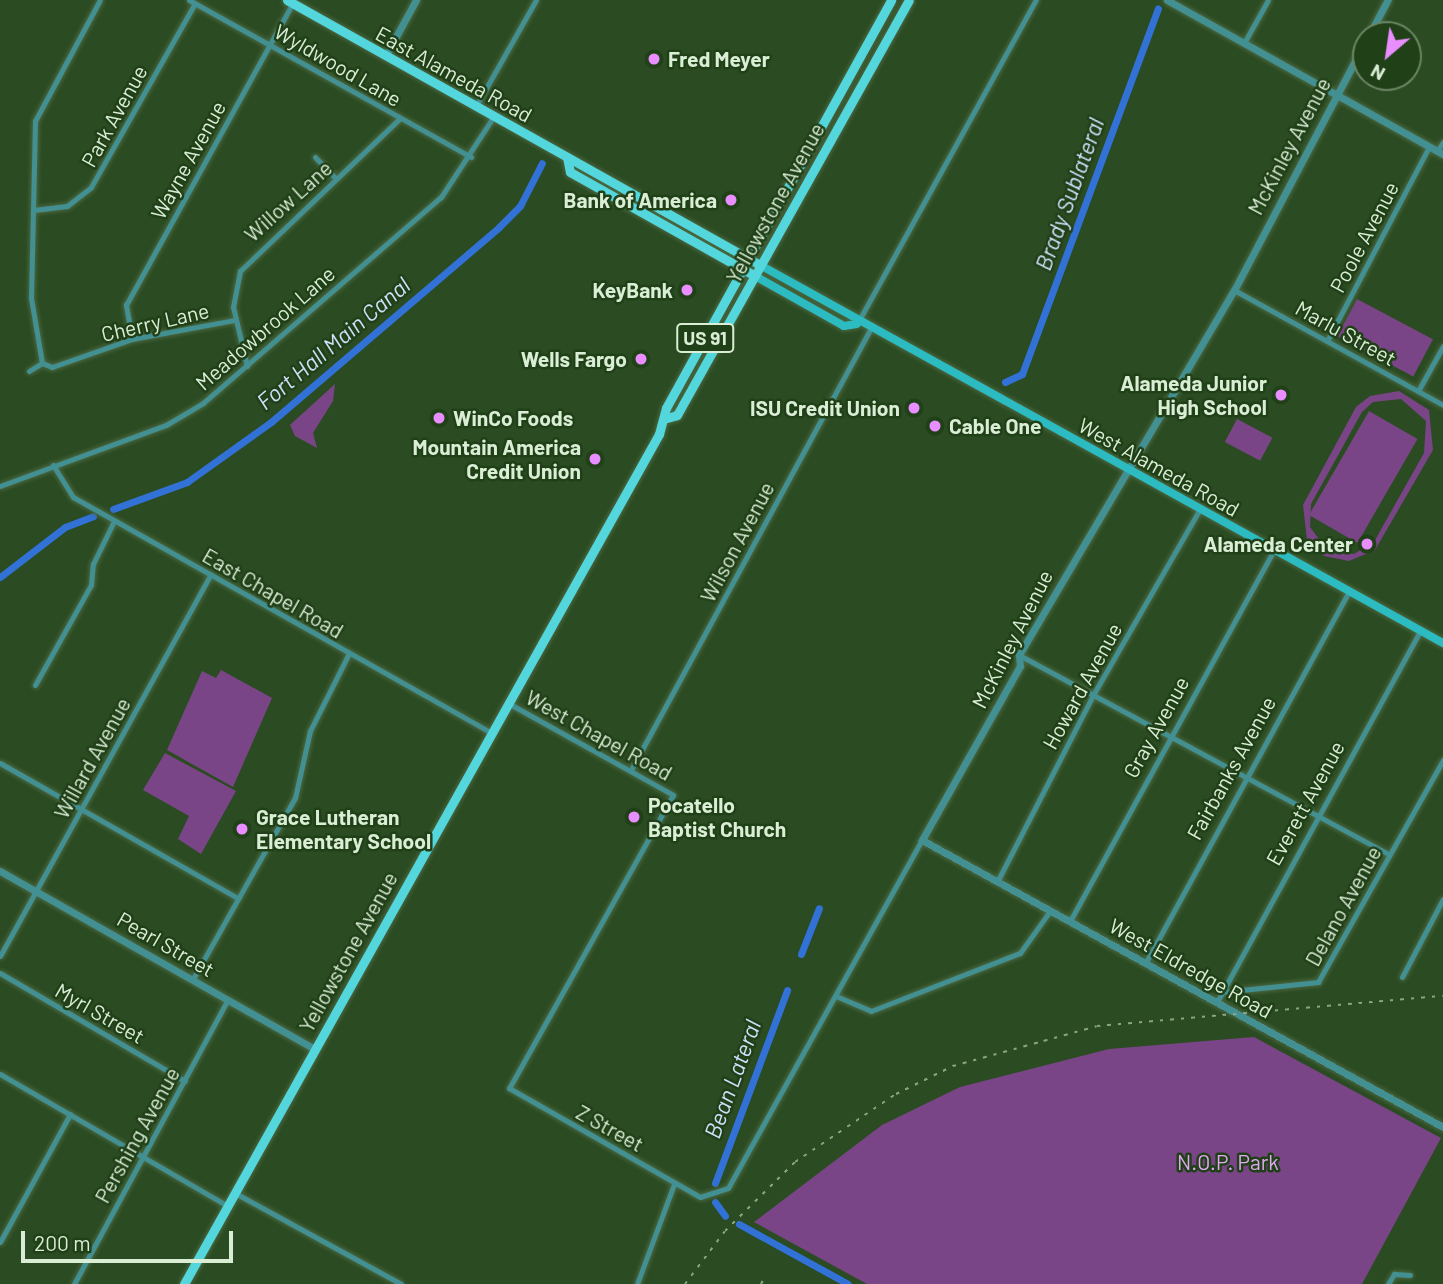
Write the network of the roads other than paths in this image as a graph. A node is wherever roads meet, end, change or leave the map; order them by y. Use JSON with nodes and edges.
{"nodes":[{"id":1,"x":100,"y":0,"type":"edge"},
{"id":2,"x":416,"y":0,"type":"edge"},
{"id":3,"x":536,"y":0,"type":"edge"},
{"id":4,"x":891,"y":0,"type":"edge"},
{"id":5,"x":909,"y":0,"type":"edge"},
{"id":6,"x":1036,"y":0,"type":"edge"},
{"id":7,"x":1167,"y":0,"type":"edge"},
{"id":8,"x":1268,"y":0,"type":"edge"},
{"id":9,"x":1388,"y":0,"type":"edge"},
{"id":10,"x":291,"y":1,"type":"edge"},
{"id":11,"x":192,"y":2,"type":"edge"},
{"id":12,"x":1377,"y":21,"type":"edge"},
{"id":13,"x":1244,"y":43,"type":"junction"},
{"id":14,"x":270,"y":44,"type":"junction"},
{"id":15,"x":386,"y":55,"type":"junction"},
{"id":16,"x":1352,"y":65,"type":"edge"},
{"id":17,"x":1335,"y":95,"type":"junction"},
{"id":18,"x":476,"y":106,"type":"junction"},
{"id":19,"x":494,"y":116,"type":"junction"},
{"id":20,"x":400,"y":118,"type":"junction"},
{"id":21,"x":1443,"y":142,"type":"edge"},
{"id":22,"x":1437,"y":150,"type":"edge"},
{"id":23,"x":315,"y":157,"type":"dead end"},
{"id":24,"x":471,"y":157,"type":"junction"},
{"id":25,"x":567,"y":157,"type":"junction"},
{"id":26,"x":336,"y":179,"type":"junction"},
{"id":27,"x":34,"y":210,"type":"junction"},
{"id":28,"x":748,"y":258,"type":"junction"},
{"id":29,"x":760,"y":265,"type":"junction"},
{"id":30,"x":743,"y":269,"type":"junction"},
{"id":31,"x":755,"y":275,"type":"junction"},
{"id":32,"x":1234,"y":290,"type":"junction"},
{"id":33,"x":235,"y":320,"type":"junction"},
{"id":34,"x":857,"y":324,"type":"junction"},
{"id":35,"x":869,"y":331,"type":"junction"},
{"id":36,"x":132,"y":339,"type":"junction"},
{"id":37,"x":1327,"y":341,"type":"junction"},
{"id":38,"x":1443,"y":346,"type":"edge"},
{"id":39,"x":42,"y":363,"type":"junction"},
{"id":40,"x":247,"y":366,"type":"junction"},
{"id":41,"x":29,"y":371,"type":"dead end"},
{"id":42,"x":1418,"y":391,"type":"junction"},
{"id":43,"x":1443,"y":405,"type":"edge"},
{"id":44,"x":667,"y":418,"type":"junction"},
{"id":45,"x":53,"y":465,"type":"junction"},
{"id":46,"x":1126,"y":469,"type":"junction"},
{"id":47,"x":0,"y":486,"type":"edge"},
{"id":48,"x":1200,"y":509,"type":"junction"},
{"id":49,"x":114,"y":522,"type":"junction"},
{"id":50,"x":1274,"y":550,"type":"junction"},
{"id":51,"x":211,"y":574,"type":"junction"},
{"id":52,"x":1349,"y":591,"type":"junction"},
{"id":53,"x":1420,"y":631,"type":"junction"},
{"id":54,"x":1443,"y":643,"type":"edge"},
{"id":55,"x":348,"y":655,"type":"junction"},
{"id":56,"x":1019,"y":655,"type":"junction"},
{"id":57,"x":35,"y":685,"type":"dead end"},
{"id":58,"x":1093,"y":695,"type":"junction"},
{"id":59,"x":509,"y":703,"type":"junction"},
{"id":60,"x":491,"y":733,"type":"junction"},
{"id":61,"x":1168,"y":735,"type":"junction"},
{"id":62,"x":1443,"y":760,"type":"edge"},
{"id":63,"x":0,"y":764,"type":"edge"},
{"id":64,"x":632,"y":768,"type":"junction"},
{"id":65,"x":1243,"y":776,"type":"junction"},
{"id":66,"x":82,"y":810,"type":"junction"},
{"id":67,"x":1315,"y":815,"type":"junction"},
{"id":68,"x":922,"y":840,"type":"junction"},
{"id":69,"x":1390,"y":855,"type":"junction"},
{"id":70,"x":0,"y":871,"type":"edge"},
{"id":71,"x":997,"y":882,"type":"junction"},
{"id":72,"x":36,"y":891,"type":"junction"},
{"id":73,"x":239,"y":898,"type":"junction"},
{"id":74,"x":1443,"y":899,"type":"edge"},
{"id":75,"x":1050,"y":911,"type":"junction"},
{"id":76,"x":1070,"y":921,"type":"junction"},
{"id":77,"x":0,"y":956,"type":"edge"},
{"id":78,"x":1146,"y":962,"type":"junction"},
{"id":79,"x":0,"y":973,"type":"edge"},
{"id":80,"x":194,"y":977,"type":"junction"},
{"id":81,"x":1402,"y":977,"type":"dead end"},
{"id":82,"x":1222,"y":992,"type":"junction"},
{"id":83,"x":836,"y":996,"type":"junction"},
{"id":84,"x":227,"y":1001,"type":"junction"},
{"id":85,"x":1217,"y":1002,"type":"junction"},
{"id":86,"x":314,"y":1049,"type":"junction"},
{"id":87,"x":0,"y":1074,"type":"edge"},
{"id":88,"x":185,"y":1081,"type":"junction"},
{"id":89,"x":509,"y":1088,"type":"joint"},
{"id":90,"x":70,"y":1114,"type":"junction"},
{"id":91,"x":1443,"y":1127,"type":"edge"},
{"id":92,"x":141,"y":1158,"type":"junction"},
{"id":93,"x":674,"y":1184,"type":"junction"},
{"id":94,"x":235,"y":1193,"type":"junction"},
{"id":95,"x":696,"y":1196,"type":"joint"},
{"id":96,"x":228,"y":1206,"type":"junction"},
{"id":97,"x":0,"y":1242,"type":"edge"},
{"id":98,"x":1410,"y":1275,"type":"dead end"},
{"id":99,"x":74,"y":1284,"type":"edge"},
{"id":100,"x":184,"y":1284,"type":"edge"},
{"id":101,"x":401,"y":1284,"type":"edge"},
{"id":102,"x":637,"y":1284,"type":"edge"},
{"id":103,"x":1388,"y":1284,"type":"edge"}],
"edges":[{"from":1,"to":27,"type":"street"},
{"from":2,"to":15,"type":"street"},
{"from":3,"to":18,"type":"street"},
{"from":4,"to":28,"type":"main road","name":"Yellowstone Avenue"},
{"from":5,"to":29,"type":"main road","name":"Yellowstone Avenue"},
{"from":6,"to":34,"type":"street"},
{"from":7,"to":13,"type":"street"},
{"from":8,"to":13,"type":"street"},
{"from":9,"to":12,"type":"street"},
{"from":10,"to":14,"type":"street","name":"Wayne Avenue"},
{"from":10,"to":15,"type":"main road","name":"East Alameda Road"},
{"from":11,"to":14,"type":"street","name":"Wyldwood Lane"},
{"from":11,"to":27,"type":"street","name":"Park Avenue"},
{"from":13,"to":17,"type":"street"},
{"from":14,"to":20,"type":"street","name":"Wyldwood Lane"},
{"from":14,"to":36,"type":"street","name":"Wayne Avenue"},
{"from":15,"to":18,"type":"main road","name":"East Alameda Road"},
{"from":16,"to":17,"type":"street","name":"McKinley Avenue"},
{"from":17,"to":22,"type":"street"},
{"from":17,"to":32,"type":"street","name":"McKinley Avenue"},
{"from":18,"to":19,"type":"main road","name":"East Alameda Road"},
{"from":19,"to":24,"type":"street","name":"Meadowbrook Lane"},
{"from":19,"to":25,"type":"main road","name":"East Alameda Road"},
{"from":20,"to":24,"type":"street","name":"Wyldwood Lane"},
{"from":20,"to":26,"type":"street","name":"Willow Lane"},
{"from":21,"to":22,"type":"street","name":"Poole Avenue"},
{"from":22,"to":37,"type":"street","name":"Poole Avenue"},
{"from":23,"to":26,"type":"street"},
{"from":24,"to":40,"type":"street","name":"Meadowbrook Lane"},
{"from":25,"to":28,"type":"main road","name":"East Alameda Road"},
{"from":25,"to":30,"type":"main road","name":"East Alameda Road"},
{"from":26,"to":33,"type":"street","name":"Willow Lane"},
{"from":27,"to":39,"type":"street"},
{"from":28,"to":29,"type":"main road","name":"West Alameda Road"},
{"from":28,"to":30,"type":"main road","name":"Yellowstone Avenue","number":"US 91"},
{"from":29,"to":31,"type":"main road","name":"Yellowstone Avenue"},
{"from":29,"to":34,"type":"main road","name":"West Alameda Road"},
{"from":30,"to":31,"type":"main road","name":"East Alameda Road"},
{"from":30,"to":44,"type":"main road","name":"Yellowstone Avenue","number":"US 91"},
{"from":31,"to":34,"type":"main road","name":"West Alameda Road"},
{"from":31,"to":44,"type":"main road","name":"Yellowstone Avenue","number":"US 91"},
{"from":32,"to":37,"type":"street","name":"Marlu Street"},
{"from":32,"to":46,"type":"street","name":"McKinley Avenue"},
{"from":33,"to":36,"type":"street","name":"Cherry Lane"},
{"from":33,"to":40,"type":"street","name":"Willow Lane"},
{"from":34,"to":35,"type":"main road","name":"West Alameda Road"},
{"from":35,"to":46,"type":"main road","name":"West Alameda Road"},
{"from":35,"to":64,"type":"street","name":"Wilson Avenue"},
{"from":36,"to":39,"type":"street","name":"Cherry Lane"},
{"from":37,"to":42,"type":"street","name":"Marlu Street"},
{"from":38,"to":42,"type":"street"},
{"from":39,"to":41,"type":"street"},
{"from":40,"to":45,"type":"street","name":"Meadowbrook Lane"},
{"from":42,"to":43,"type":"street","name":"Marlu Street"},
{"from":44,"to":59,"type":"main road","name":"Yellowstone Avenue","number":"US 91"},
{"from":45,"to":47,"type":"street","name":"Meadowbrook Lane"},
{"from":45,"to":49,"type":"street","name":"East Chapel Road"},
{"from":46,"to":48,"type":"main road","name":"West Alameda Road"},
{"from":46,"to":56,"type":"street","name":"McKinley Avenue"},
{"from":48,"to":50,"type":"main road","name":"West Alameda Road"},
{"from":48,"to":58,"type":"street","name":"Howard Avenue"},
{"from":49,"to":51,"type":"street","name":"East Chapel Road"},
{"from":49,"to":57,"type":"street"},
{"from":50,"to":52,"type":"main road","name":"West Alameda Road"},
{"from":50,"to":61,"type":"street","name":"Gray Avenue"},
{"from":51,"to":55,"type":"street","name":"East Chapel Road"},
{"from":51,"to":66,"type":"street","name":"Willard Avenue"},
{"from":52,"to":53,"type":"main road","name":"West Alameda Road"},
{"from":52,"to":65,"type":"street","name":"Fairbanks Avenue"},
{"from":53,"to":54,"type":"main road","name":"West Alameda Road"},
{"from":53,"to":67,"type":"street","name":"Everett Avenue"},
{"from":55,"to":60,"type":"street","name":"East Chapel Road"},
{"from":55,"to":73,"type":"street"},
{"from":56,"to":58,"type":"street"},
{"from":56,"to":68,"type":"street","name":"McKinley Avenue"},
{"from":58,"to":61,"type":"street"},
{"from":58,"to":71,"type":"street","name":"Howard Avenue"},
{"from":59,"to":60,"type":"main road","name":"Yellowstone Avenue","number":"US 91"},
{"from":59,"to":64,"type":"street","name":"West Chapel Road"},
{"from":60,"to":86,"type":"main road","name":"Yellowstone Avenue","number":"US 91"},
{"from":61,"to":65,"type":"street"},
{"from":61,"to":76,"type":"street","name":"Gray Avenue"},
{"from":62,"to":69,"type":"street","name":"Delano Avenue"},
{"from":63,"to":66,"type":"street"},
{"from":64,"to":89,"type":"street","name":"West Chapel Road"},
{"from":65,"to":67,"type":"street"},
{"from":65,"to":78,"type":"street","name":"Fairbanks Avenue"},
{"from":66,"to":72,"type":"street","name":"Willard Avenue"},
{"from":66,"to":73,"type":"street"},
{"from":67,"to":69,"type":"street"},
{"from":67,"to":82,"type":"street","name":"Everett Avenue"},
{"from":68,"to":71,"type":"street","name":"West Eldredge Road"},
{"from":68,"to":83,"type":"street","name":"McKinley Avenue"},
{"from":69,"to":82,"type":"street","name":"Delano Avenue"},
{"from":70,"to":72,"type":"street","name":"Pearl Street"},
{"from":71,"to":75,"type":"street","name":"West Eldredge Road"},
{"from":72,"to":77,"type":"street","name":"Willard Avenue"},
{"from":72,"to":80,"type":"street","name":"Pearl Street"},
{"from":73,"to":80,"type":"street"},
{"from":74,"to":81,"type":"street"},
{"from":75,"to":76,"type":"street","name":"West Eldredge Road"},
{"from":75,"to":83,"type":"street"},
{"from":76,"to":78,"type":"street","name":"West Eldredge Road"},
{"from":78,"to":85,"type":"street","name":"West Eldredge Road"},
{"from":79,"to":88,"type":"street","name":"Myrl Street"},
{"from":80,"to":84,"type":"street","name":"Pearl Street"},
{"from":82,"to":85,"type":"street","name":"Everett Avenue"},
{"from":83,"to":95,"type":"street","name":"McKinley Avenue"},
{"from":84,"to":86,"type":"street","name":"Pearl Street"},
{"from":84,"to":88,"type":"street","name":"Pershing Avenue"},
{"from":85,"to":91,"type":"street","name":"West Eldredge Road"},
{"from":86,"to":94,"type":"main road","name":"Yellowstone Avenue","number":"US 91"},
{"from":87,"to":90,"type":"street"},
{"from":88,"to":92,"type":"street","name":"Pershing Avenue"},
{"from":89,"to":93,"type":"street","name":"Z Street"},
{"from":90,"to":92,"type":"street"},
{"from":90,"to":97,"type":"street"},
{"from":92,"to":96,"type":"street"},
{"from":92,"to":99,"type":"street","name":"Pershing Avenue"},
{"from":93,"to":95,"type":"street","name":"Z Street"},
{"from":93,"to":102,"type":"street"},
{"from":94,"to":96,"type":"main road","name":"Yellowstone Avenue","number":"US 91"},
{"from":94,"to":101,"type":"street"},
{"from":96,"to":100,"type":"main road","name":"Yellowstone Avenue","number":"US 91"},
{"from":98,"to":103,"type":"street"}]}
